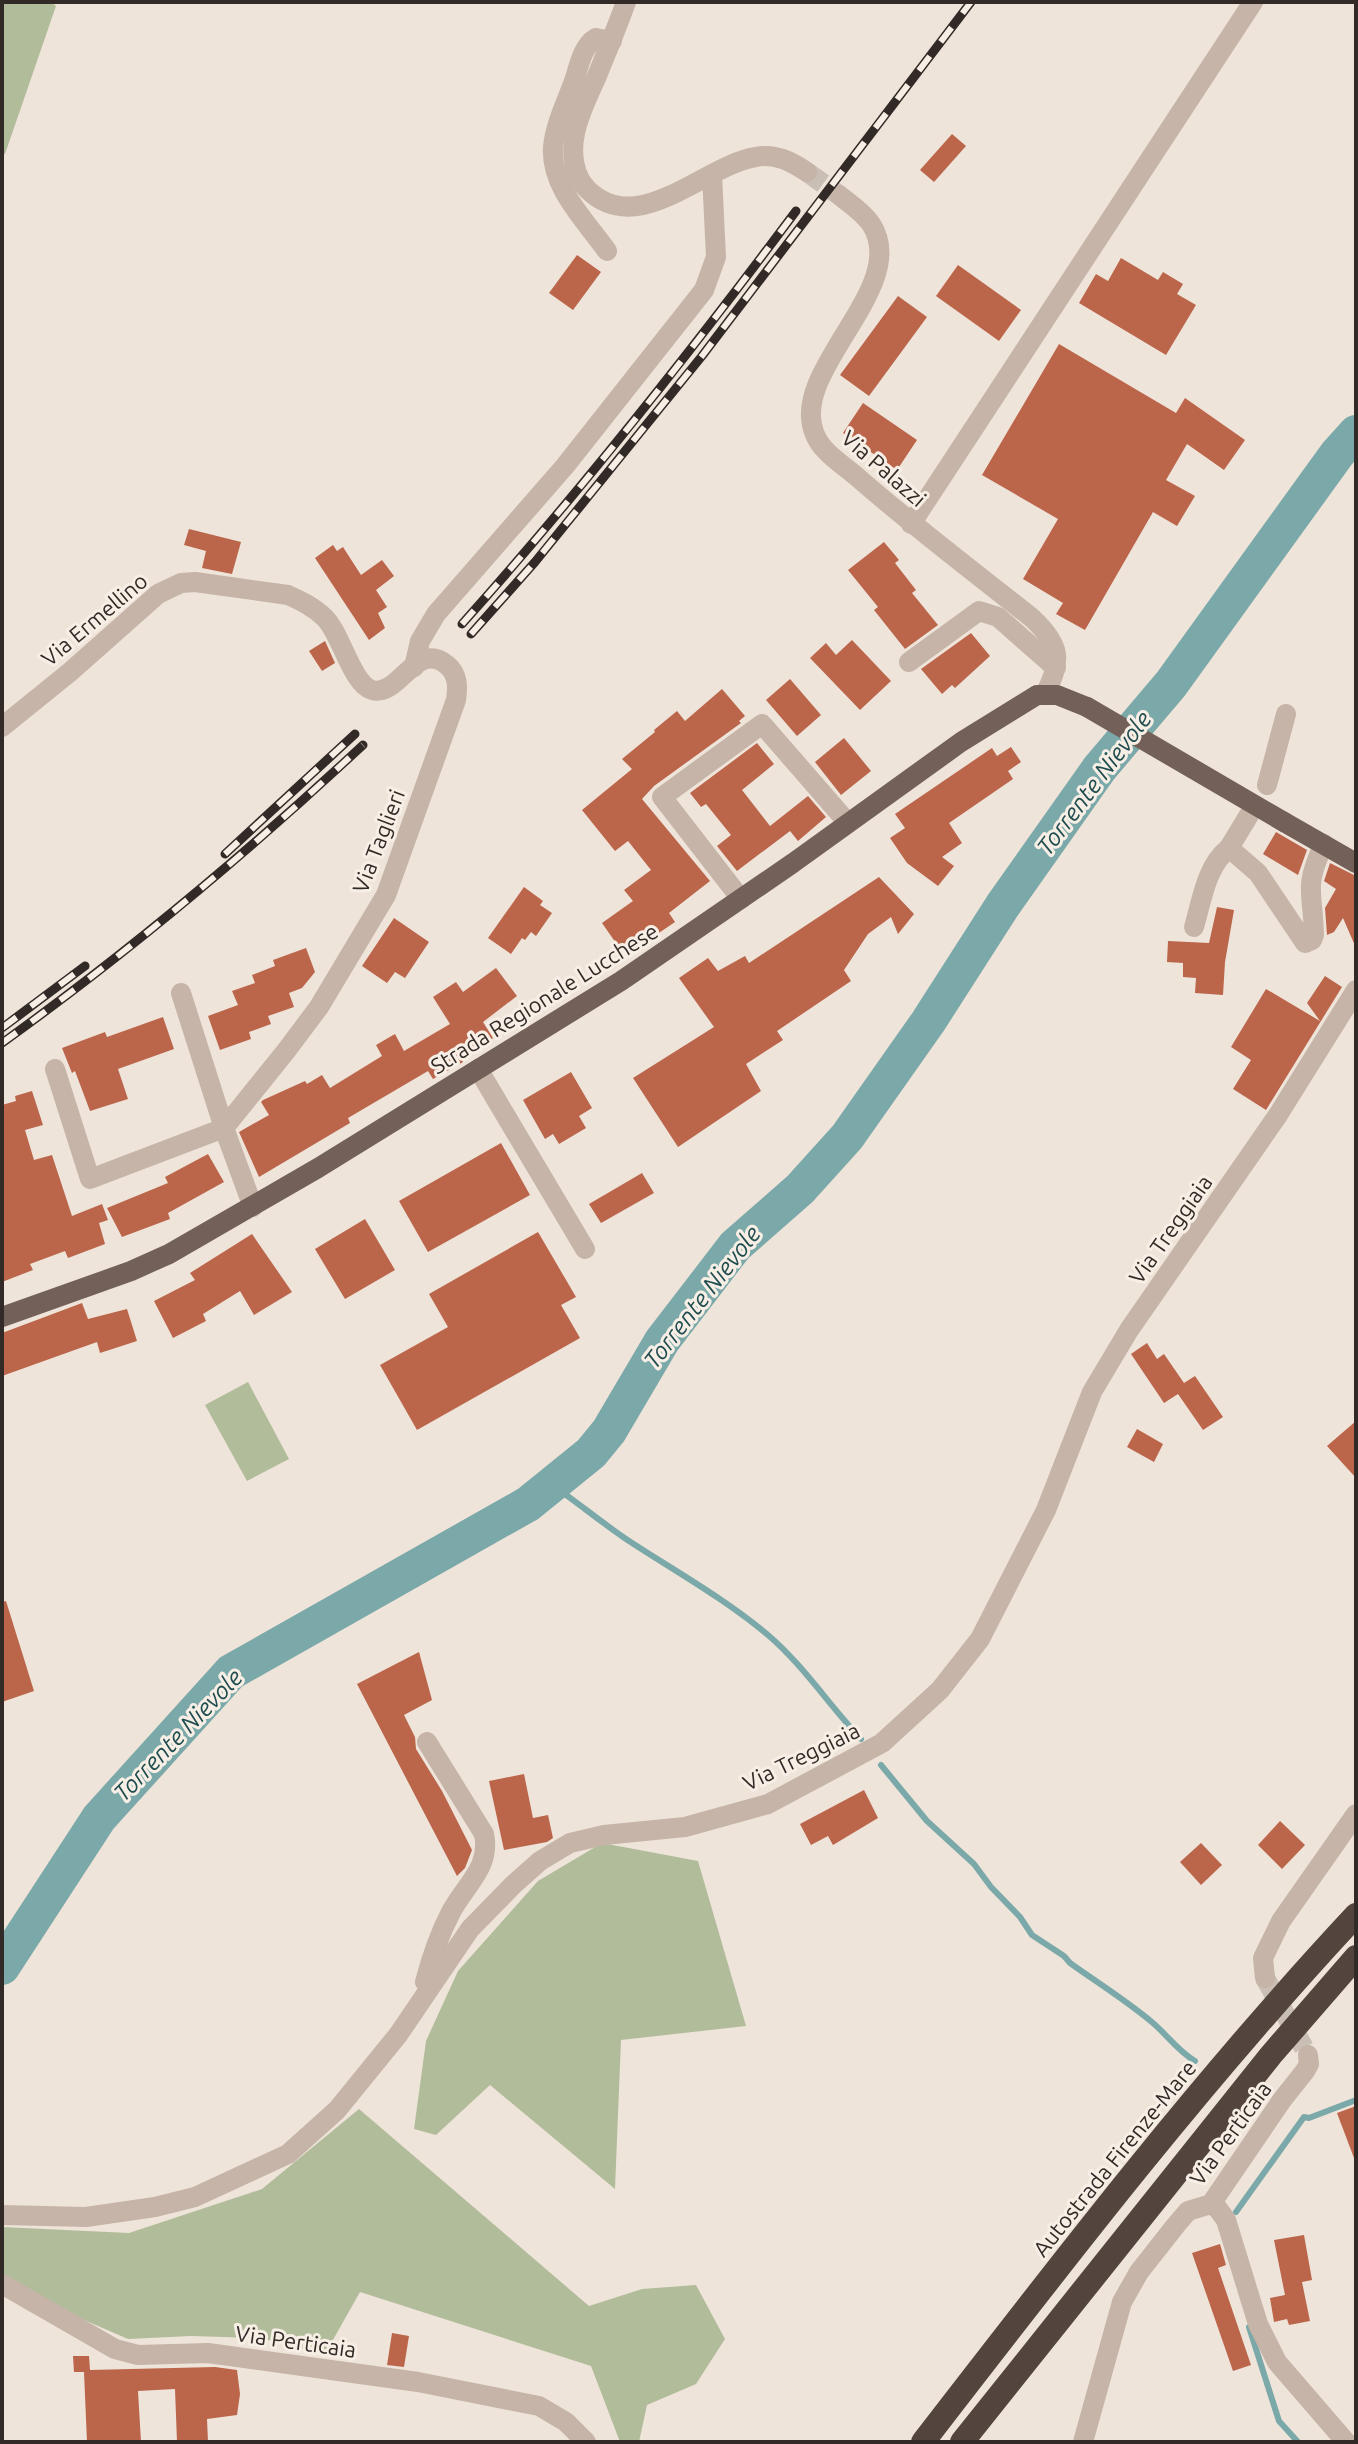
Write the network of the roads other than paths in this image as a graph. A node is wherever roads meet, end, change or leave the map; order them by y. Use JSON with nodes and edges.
{"nodes":[{"id":1,"x":626,"y":2,"type":"edge"},
{"id":2,"x":1253,"y":2,"type":"edge"},
{"id":3,"x":612,"y":41,"type":"junction"},
{"id":4,"x":807,"y":172,"type":"tunnel mouth"},
{"id":5,"x":712,"y":175,"type":"junction"},
{"id":6,"x":683,"y":190,"type":"junction"},
{"id":7,"x":839,"y":195,"type":"tunnel mouth"},
{"id":8,"x":714,"y":220,"type":"junction"},
{"id":9,"x":607,"y":251,"type":"dead end"},
{"id":10,"x":911,"y":524,"type":"junction"},
{"id":11,"x":909,"y":662,"type":"dead end"},
{"id":12,"x":414,"y":667,"type":"junction"},
{"id":13,"x":1056,"y":668,"type":"junction"},
{"id":14,"x":1045,"y":694,"type":"junction"},
{"id":15,"x":1286,"y":714,"type":"dead end"},
{"id":16,"x":2,"y":727,"type":"edge"},
{"id":17,"x":1267,"y":785,"type":"dead end"},
{"id":18,"x":1249,"y":815,"type":"dead end"},
{"id":19,"x":848,"y":823,"type":"junction"},
{"id":20,"x":1324,"y":844,"type":"junction"},
{"id":21,"x":1229,"y":848,"type":"junction"},
{"id":22,"x":1356,"y":863,"type":"edge"},
{"id":23,"x":741,"y":899,"type":"junction"},
{"id":24,"x":1194,"y":927,"type":"dead end"},
{"id":25,"x":1356,"y":990,"type":"edge"},
{"id":26,"x":181,"y":993,"type":"dead end"},
{"id":27,"x":55,"y":1069,"type":"dead end"},
{"id":28,"x":478,"y":1069,"type":"junction"},
{"id":29,"x":224,"y":1128,"type":"junction"},
{"id":30,"x":253,"y":1207,"type":"junction"},
{"id":31,"x":585,"y":1249,"type":"dead end"},
{"id":32,"x":2,"y":1317,"type":"edge"},
{"id":33,"x":427,"y":1742,"type":"dead end"},
{"id":34,"x":1356,"y":1814,"type":"edge"},
{"id":35,"x":1356,"y":1915,"type":"edge"},
{"id":36,"x":1356,"y":1957,"type":"edge"},
{"id":37,"x":1265,"y":1978,"type":"tunnel mouth"},
{"id":38,"x":418,"y":2005,"type":"junction"},
{"id":39,"x":1308,"y":2055,"type":"dead end"},
{"id":40,"x":1211,"y":2204,"type":"junction"},
{"id":41,"x":2,"y":2215,"type":"edge"},
{"id":42,"x":2,"y":2284,"type":"edge"},
{"id":43,"x":983,"y":2417,"type":"junction"},
{"id":44,"x":586,"y":2442,"type":"edge"},
{"id":45,"x":923,"y":2442,"type":"edge"},
{"id":46,"x":962,"y":2442,"type":"edge"},
{"id":47,"x":976,"y":2442,"type":"edge"},
{"id":48,"x":1083,"y":2442,"type":"edge"},
{"id":49,"x":1346,"y":2442,"type":"edge"}],
"edges":[{"from":1,"to":3,"type":"street"},
{"from":2,"to":10,"type":"street"},
{"from":3,"to":6,"type":"street"},
{"from":3,"to":9,"type":"street"},
{"from":4,"to":5,"type":"street"},
{"from":5,"to":6,"type":"street"},
{"from":5,"to":8,"type":"street"},
{"from":6,"to":8,"type":"street"},
{"from":7,"to":10,"type":"street","name":"Via Palazzi"},
{"from":8,"to":12,"type":"street"},
{"from":10,"to":13,"type":"street","name":"Via Palazzi"},
{"from":11,"to":13,"type":"street"},
{"from":12,"to":16,"type":"street","name":"Via Ermellino"},
{"from":12,"to":29,"type":"street","name":"Via Taglieri"},
{"from":13,"to":14,"type":"street"},
{"from":14,"to":19,"type":"main road","name":"Strada Regionale Lucchese"},
{"from":14,"to":20,"type":"main road","bridge":true},
{"from":15,"to":17,"type":"street"},
{"from":18,"to":21,"type":"street"},
{"from":19,"to":23,"type":"main road","name":"Strada Regionale Lucchese"},
{"from":19,"to":23,"type":"street"},
{"from":20,"to":21,"type":"street"},
{"from":20,"to":22,"type":"main road"},
{"from":21,"to":24,"type":"street"},
{"from":23,"to":28,"type":"main road","name":"Strada Regionale Lucchese"},
{"from":25,"to":38,"type":"street","name":"Via Treggiaia"},
{"from":26,"to":29,"type":"street"},
{"from":27,"to":29,"type":"street"},
{"from":28,"to":30,"type":"main road","name":"Strada Regionale Lucchese"},
{"from":28,"to":31,"type":"street"},
{"from":29,"to":30,"type":"street"},
{"from":30,"to":32,"type":"main road","name":"Strada Regionale Lucchese"},
{"from":33,"to":38,"type":"street"},
{"from":34,"to":37,"type":"street"},
{"from":35,"to":45,"type":"highway","name":"Autostrada Firenze-Mare"},
{"from":36,"to":43,"type":"highway"},
{"from":38,"to":41,"type":"street","name":"Via Treggiaia"},
{"from":39,"to":40,"type":"street","name":"Via Perticaia"},
{"from":40,"to":48,"type":"street","name":"Via Perticaia"},
{"from":40,"to":49,"type":"street"},
{"from":42,"to":44,"type":"street","name":"Via Perticaia"},
{"from":43,"to":46,"type":"highway"},
{"from":43,"to":47,"type":"street"}]}
